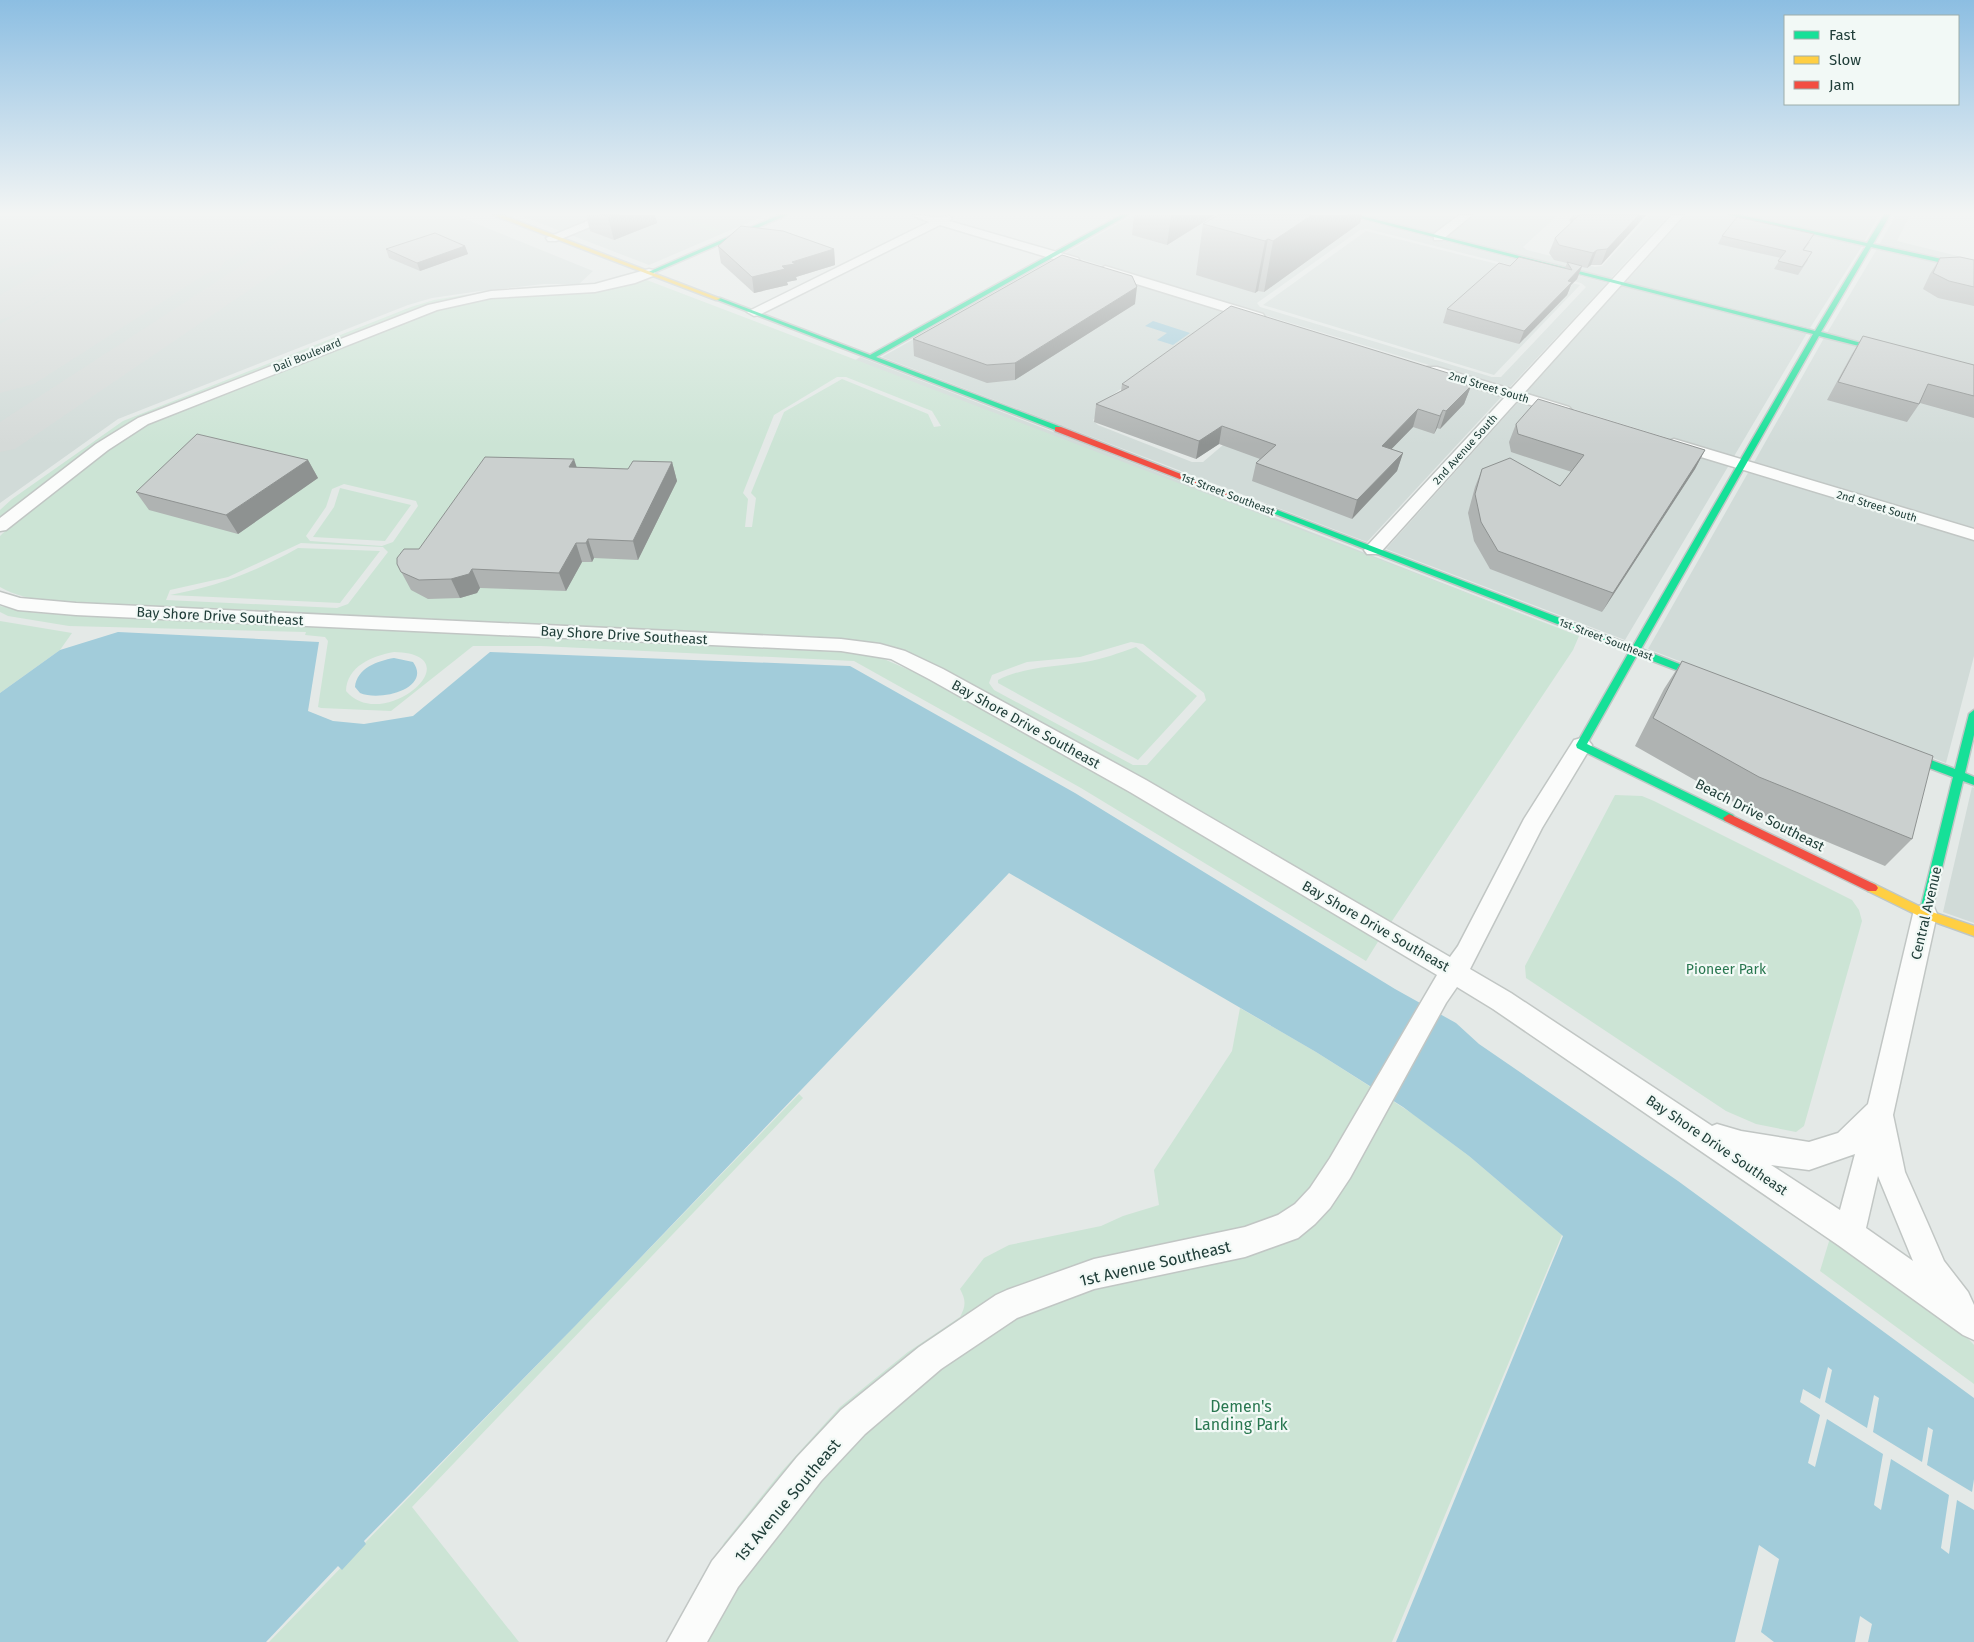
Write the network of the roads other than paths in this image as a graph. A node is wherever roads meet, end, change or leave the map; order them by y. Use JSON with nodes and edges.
{"nodes":[{"id":1,"x":519,"y":292,"type":"edge"},
{"id":2,"x":699,"y":292,"type":"edge"},
{"id":3,"x":796,"y":292,"type":"edge"},
{"id":4,"x":989,"y":292,"type":"edge"},
{"id":5,"x":1176,"y":292,"type":"edge"},
{"id":6,"x":1607,"y":292,"type":"edge"},
{"id":7,"x":1654,"y":292,"type":"edge"},
{"id":8,"x":1842,"y":292,"type":"edge"},
{"id":9,"x":754,"y":312,"type":"junction"},
{"id":10,"x":1275,"y":322,"type":"edge"},
{"id":11,"x":1817,"y":333,"type":"junction"},
{"id":12,"x":1903,"y":355,"type":"edge"},
{"id":13,"x":871,"y":357,"type":"junction"},
{"id":14,"x":1422,"y":367,"type":"edge"},
{"id":15,"x":1514,"y":395,"type":"junction"},
{"id":16,"x":1579,"y":415,"type":"edge"},
{"id":17,"x":1662,"y":440,"type":"edge"},
{"id":18,"x":1741,"y":464,"type":"junction"},
{"id":19,"x":0,"y":526,"type":"edge"},
{"id":20,"x":1974,"y":535,"type":"edge"},
{"id":21,"x":1373,"y":550,"type":"junction"},
{"id":22,"x":0,"y":598,"type":"edge"},
{"id":23,"x":1633,"y":650,"type":"junction"},
{"id":24,"x":1724,"y":685,"type":"edge"},
{"id":25,"x":1974,"y":714,"type":"edge"},
{"id":26,"x":1581,"y":744,"type":"junction"},
{"id":27,"x":1885,"y":747,"type":"edge"},
{"id":28,"x":1959,"y":775,"type":"junction"},
{"id":29,"x":1974,"y":781,"type":"edge"},
{"id":30,"x":1925,"y":914,"type":"junction"},
{"id":31,"x":1974,"y":931,"type":"edge"},
{"id":32,"x":1454,"y":972,"type":"junction"},
{"id":33,"x":1879,"y":1112,"type":"junction"},
{"id":34,"x":1691,"y":1128,"type":"junction"},
{"id":35,"x":1849,"y":1234,"type":"junction"},
{"id":36,"x":1974,"y":1324,"type":"edge"},
{"id":37,"x":686,"y":1642,"type":"edge"}],
"edges":[{"from":1,"to":19,"type":"street","name":"Dali Boulevard"},
{"from":2,"to":9,"type":"street","name":"1st Street Southeast"},
{"from":3,"to":9,"type":"street"},
{"from":4,"to":13,"type":"street"},
{"from":5,"to":10,"type":"street"},
{"from":6,"to":15,"type":"street","name":"2nd Avenue South"},
{"from":7,"to":11,"type":"street"},
{"from":8,"to":11,"type":"street"},
{"from":9,"to":13,"type":"street","name":"1st Street Southeast"},
{"from":11,"to":12,"type":"street"},
{"from":11,"to":18,"type":"street"},
{"from":13,"to":21,"type":"street","name":"1st Street Southeast"},
{"from":14,"to":15,"type":"street","name":"2nd Street South"},
{"from":15,"to":16,"type":"street","name":"2nd Street South"},
{"from":15,"to":21,"type":"street","name":"2nd Avenue South"},
{"from":17,"to":18,"type":"street","name":"2nd Street South"},
{"from":18,"to":20,"type":"street","name":"2nd Street South"},
{"from":18,"to":23,"type":"street"},
{"from":21,"to":23,"type":"street","name":"1st Street Southeast"},
{"from":22,"to":32,"type":"street","name":"Bay Shore Drive Southeast"},
{"from":23,"to":24,"type":"street","name":"1st Street Southeast"},
{"from":23,"to":26,"type":"street"},
{"from":25,"to":28,"type":"street","name":"Central Avenue"},
{"from":26,"to":30,"type":"street","name":"Beach Drive Southeast"},
{"from":26,"to":32,"type":"street","name":"1st Avenue Southeast"},
{"from":27,"to":28,"type":"street"},
{"from":28,"to":29,"type":"street"},
{"from":28,"to":30,"type":"street","name":"Central Avenue"},
{"from":30,"to":31,"type":"street","name":"Beach Drive Southeast"},
{"from":30,"to":33,"type":"street","name":"Central Avenue"},
{"from":32,"to":34,"type":"street","name":"Bay Shore Drive Southeast"},
{"from":32,"to":37,"type":"street","name":"1st Avenue Southeast"},
{"from":33,"to":34,"type":"street"},
{"from":33,"to":35,"type":"street","name":"Central Avenue"},
{"from":33,"to":36,"type":"street","name":"Central Avenue"},
{"from":34,"to":35,"type":"street","name":"Bay Shore Drive Southeast"},
{"from":35,"to":36,"type":"street","name":"Bay Shore Drive Southeast"}]}
